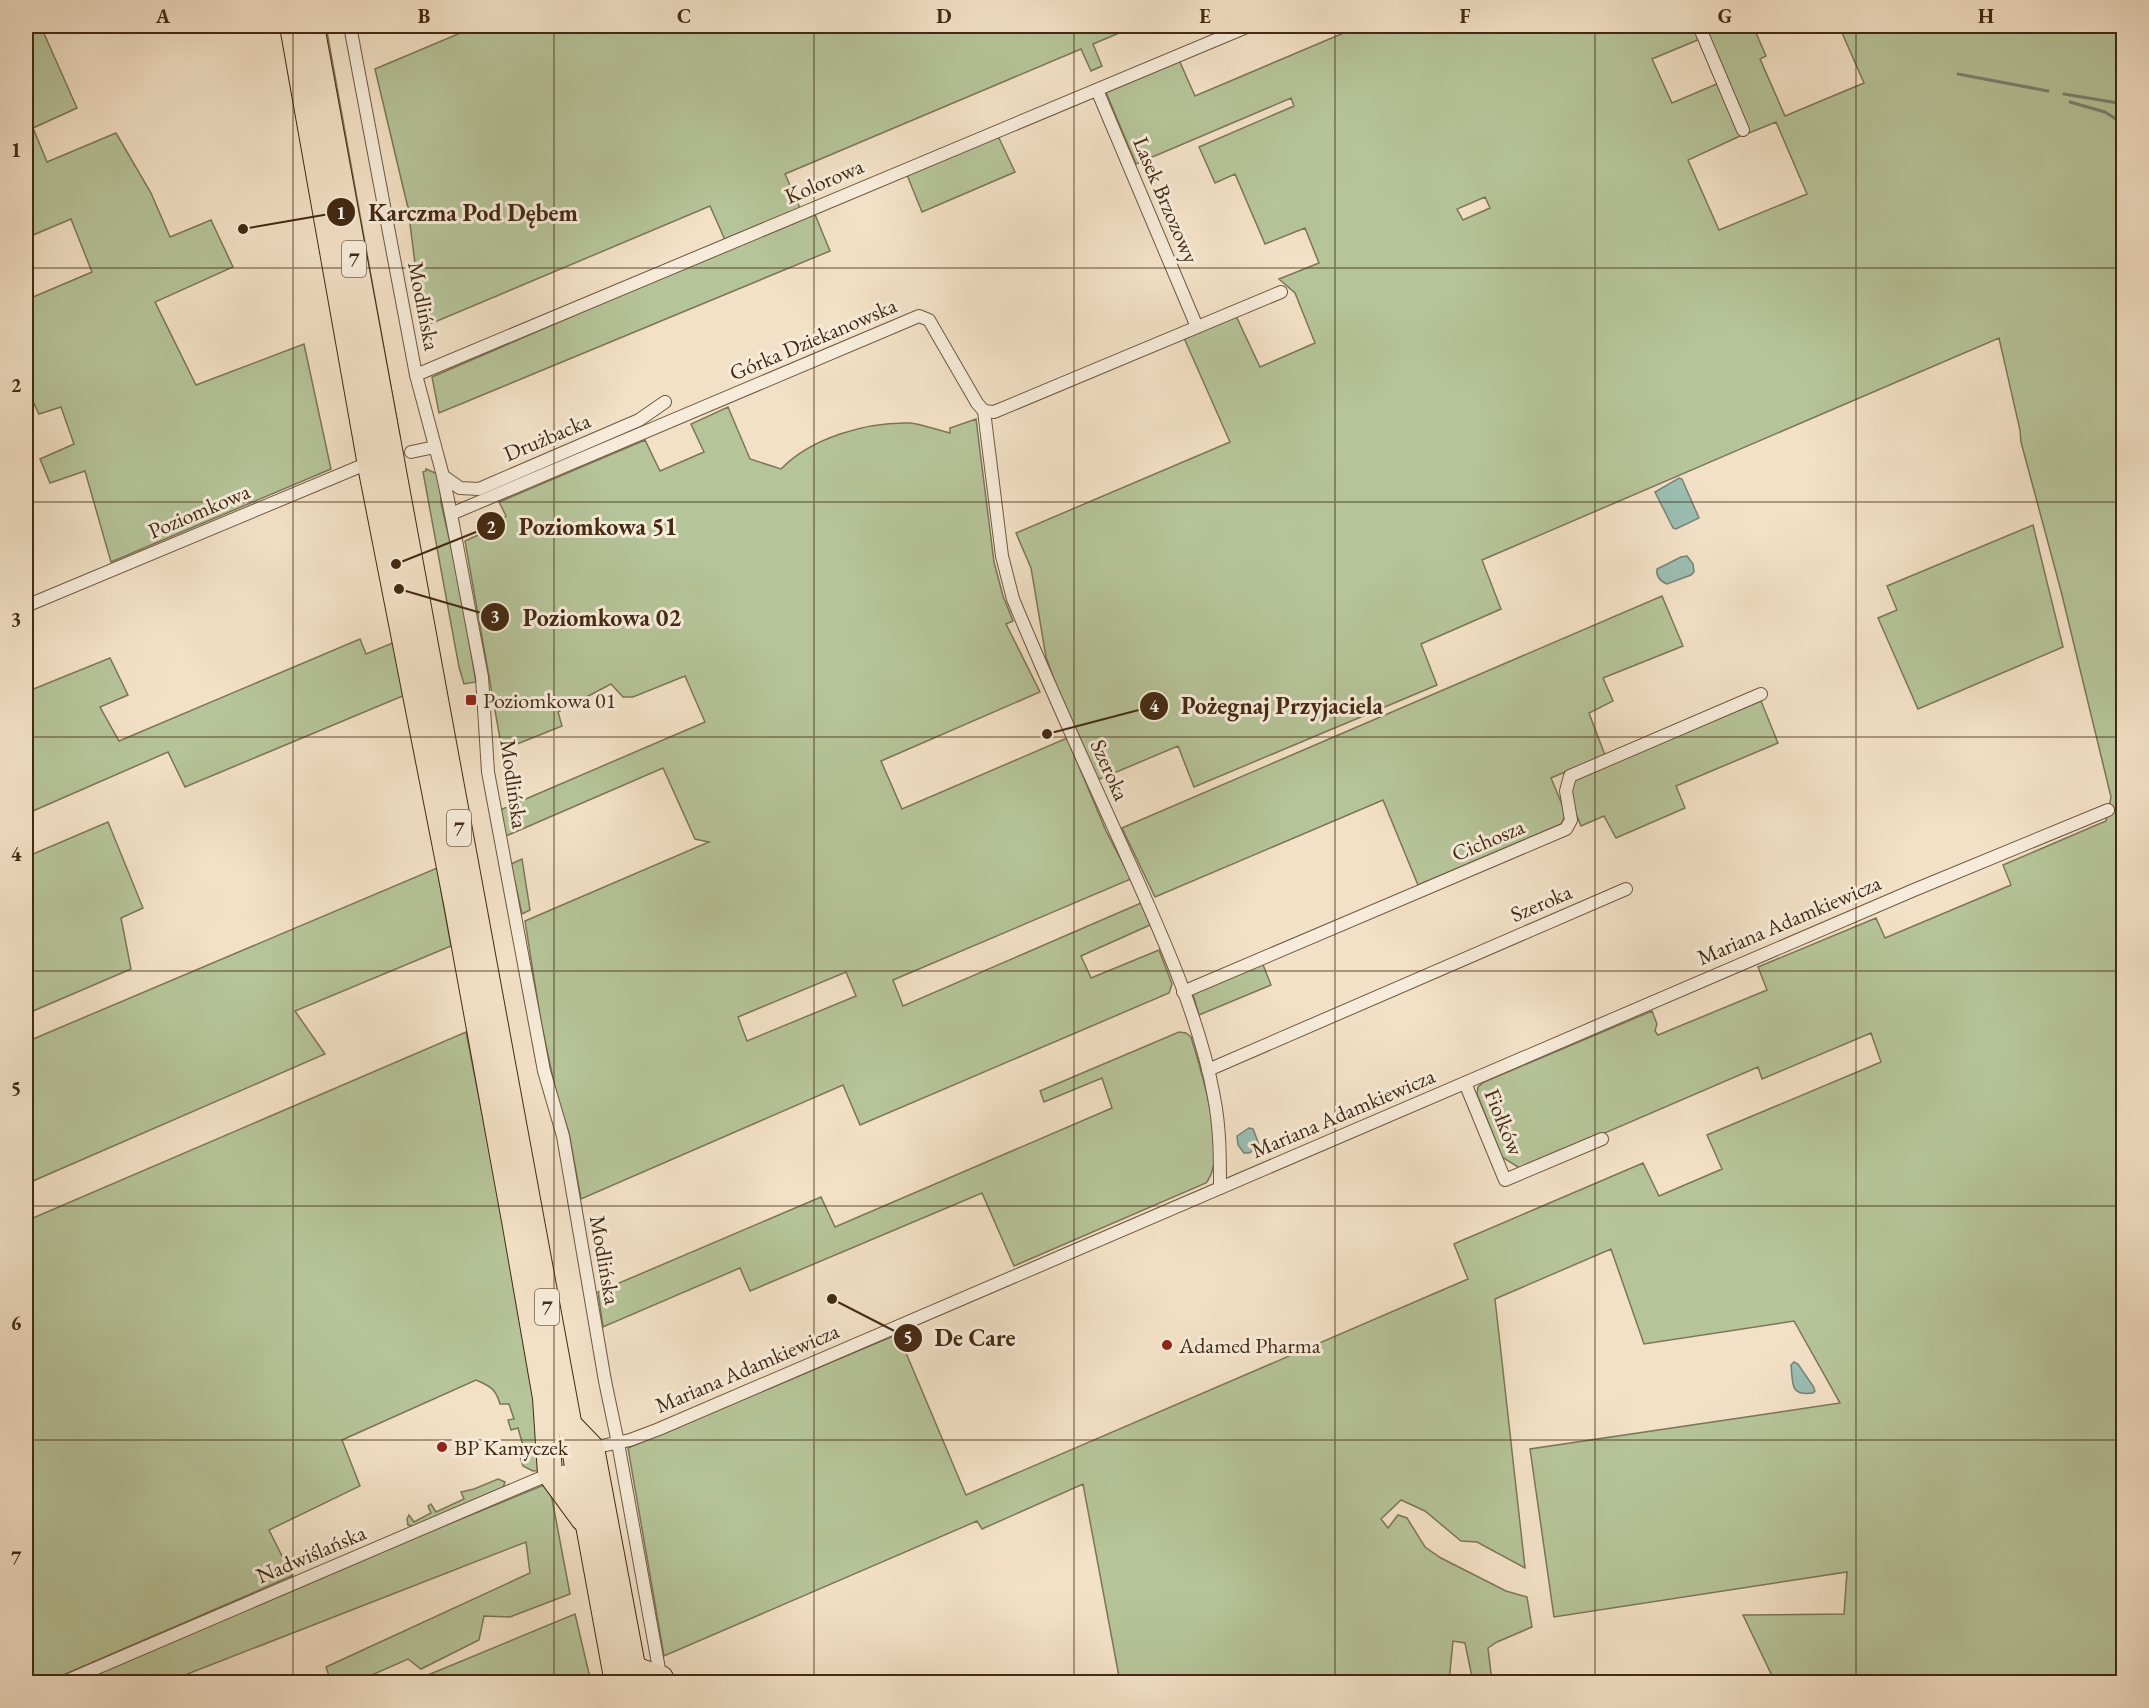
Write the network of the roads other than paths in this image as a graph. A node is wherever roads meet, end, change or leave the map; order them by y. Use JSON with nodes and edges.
{"nodes":[{"id":1,"x":292,"y":26,"type":"edge"},
{"id":2,"x":312,"y":26,"type":"edge"},
{"id":3,"x":350,"y":26,"type":"edge"},
{"id":4,"x":1249,"y":26,"type":"edge"},
{"id":5,"x":1699,"y":26,"type":"edge"},
{"id":6,"x":1097,"y":90,"type":"junction"},
{"id":7,"x":1743,"y":130,"type":"dead end"},
{"id":8,"x":1281,"y":292,"type":"dead end"},
{"id":9,"x":1197,"y":327,"type":"junction"},
{"id":10,"x":416,"y":375,"type":"junction"},
{"id":11,"x":664,"y":402,"type":"dead end"},
{"id":12,"x":984,"y":411,"type":"junction"},
{"id":13,"x":435,"y":447,"type":"junction"},
{"id":14,"x":390,"y":457,"type":"junction"},
{"id":15,"x":443,"y":476,"type":"junction"},
{"id":16,"x":452,"y":514,"type":"junction"},
{"id":17,"x":26,"y":606,"type":"edge"},
{"id":18,"x":1761,"y":694,"type":"dead end"},
{"id":19,"x":2108,"y":810,"type":"dead end"},
{"id":20,"x":1626,"y":889,"type":"dead end"},
{"id":21,"x":1183,"y":992,"type":"junction"},
{"id":22,"x":1208,"y":1070,"type":"junction"},
{"id":23,"x":1465,"y":1083,"type":"junction"},
{"id":24,"x":1602,"y":1139,"type":"dead end"},
{"id":25,"x":1220,"y":1188,"type":"junction"},
{"id":26,"x":568,"y":1424,"type":"junction"},
{"id":27,"x":618,"y":1443,"type":"junction"},
{"id":28,"x":592,"y":1448,"type":"junction"},
{"id":29,"x":550,"y":1474,"type":"junction"},
{"id":30,"x":587,"y":1474,"type":"junction"},
{"id":31,"x":587,"y":1523,"type":"junction"},
{"id":32,"x":639,"y":1679,"type":"edge"},
{"id":33,"x":64,"y":1683,"type":"edge"}],
"edges":[{"from":1,"to":14,"type":"highway"},
{"from":2,"to":14,"type":"highway","number":"7"},
{"from":3,"to":10,"type":"street","name":"Modlińska"},
{"from":4,"to":6,"type":"street","name":"Kolorowa"},
{"from":5,"to":7,"type":"street"},
{"from":6,"to":9,"type":"street","name":"Lasek Brzozowy"},
{"from":6,"to":10,"type":"street","name":"Kolorowa"},
{"from":8,"to":9,"type":"street"},
{"from":9,"to":12,"type":"street"},
{"from":10,"to":13,"type":"street","name":"Modlińska"},
{"from":11,"to":15,"type":"street","name":"Drużbacka"},
{"from":12,"to":16,"type":"street","name":"Górka Dziekanowska"},
{"from":12,"to":21,"type":"street","name":"Szeroka"},
{"from":13,"to":14,"type":"street"},
{"from":13,"to":15,"type":"street","name":"Modlińska"},
{"from":14,"to":17,"type":"street","name":"Poziomkowa"},
{"from":14,"to":26,"type":"highway","number":"7"},
{"from":14,"to":29,"type":"highway"},
{"from":15,"to":16,"type":"street","name":"Modlińska"},
{"from":16,"to":27,"type":"street","name":"Modlińska"},
{"from":18,"to":21,"type":"street","name":"Cichosza"},
{"from":19,"to":23,"type":"street","name":"Mariana Adamkiewicza"},
{"from":20,"to":22,"type":"street","name":"Szeroka"},
{"from":21,"to":22,"type":"street","name":"Szeroka"},
{"from":22,"to":25,"type":"street","name":"Szeroka"},
{"from":23,"to":24,"type":"street","name":"Fiołków"},
{"from":23,"to":25,"type":"street","name":"Mariana Adamkiewicza"},
{"from":25,"to":27,"type":"street","name":"Mariana Adamkiewicza"},
{"from":26,"to":28,"type":"highway"},
{"from":26,"to":30,"type":"highway","number":"7"},
{"from":27,"to":28,"type":"street","name":"Mariana Adamkiewicza"},
{"from":27,"to":32,"type":"street","name":"Modlińska"},
{"from":28,"to":30,"type":"highway","number":"7"},
{"from":29,"to":30,"type":"street","name":"Nadwiślańska"},
{"from":29,"to":31,"type":"highway"},
{"from":29,"to":33,"type":"street","name":"Nadwiślańska"},
{"from":30,"to":31,"type":"highway","number":"7"},
{"from":30,"to":32,"type":"highway","number":"7"},
{"from":31,"to":32,"type":"highway","number":"7"}]}
